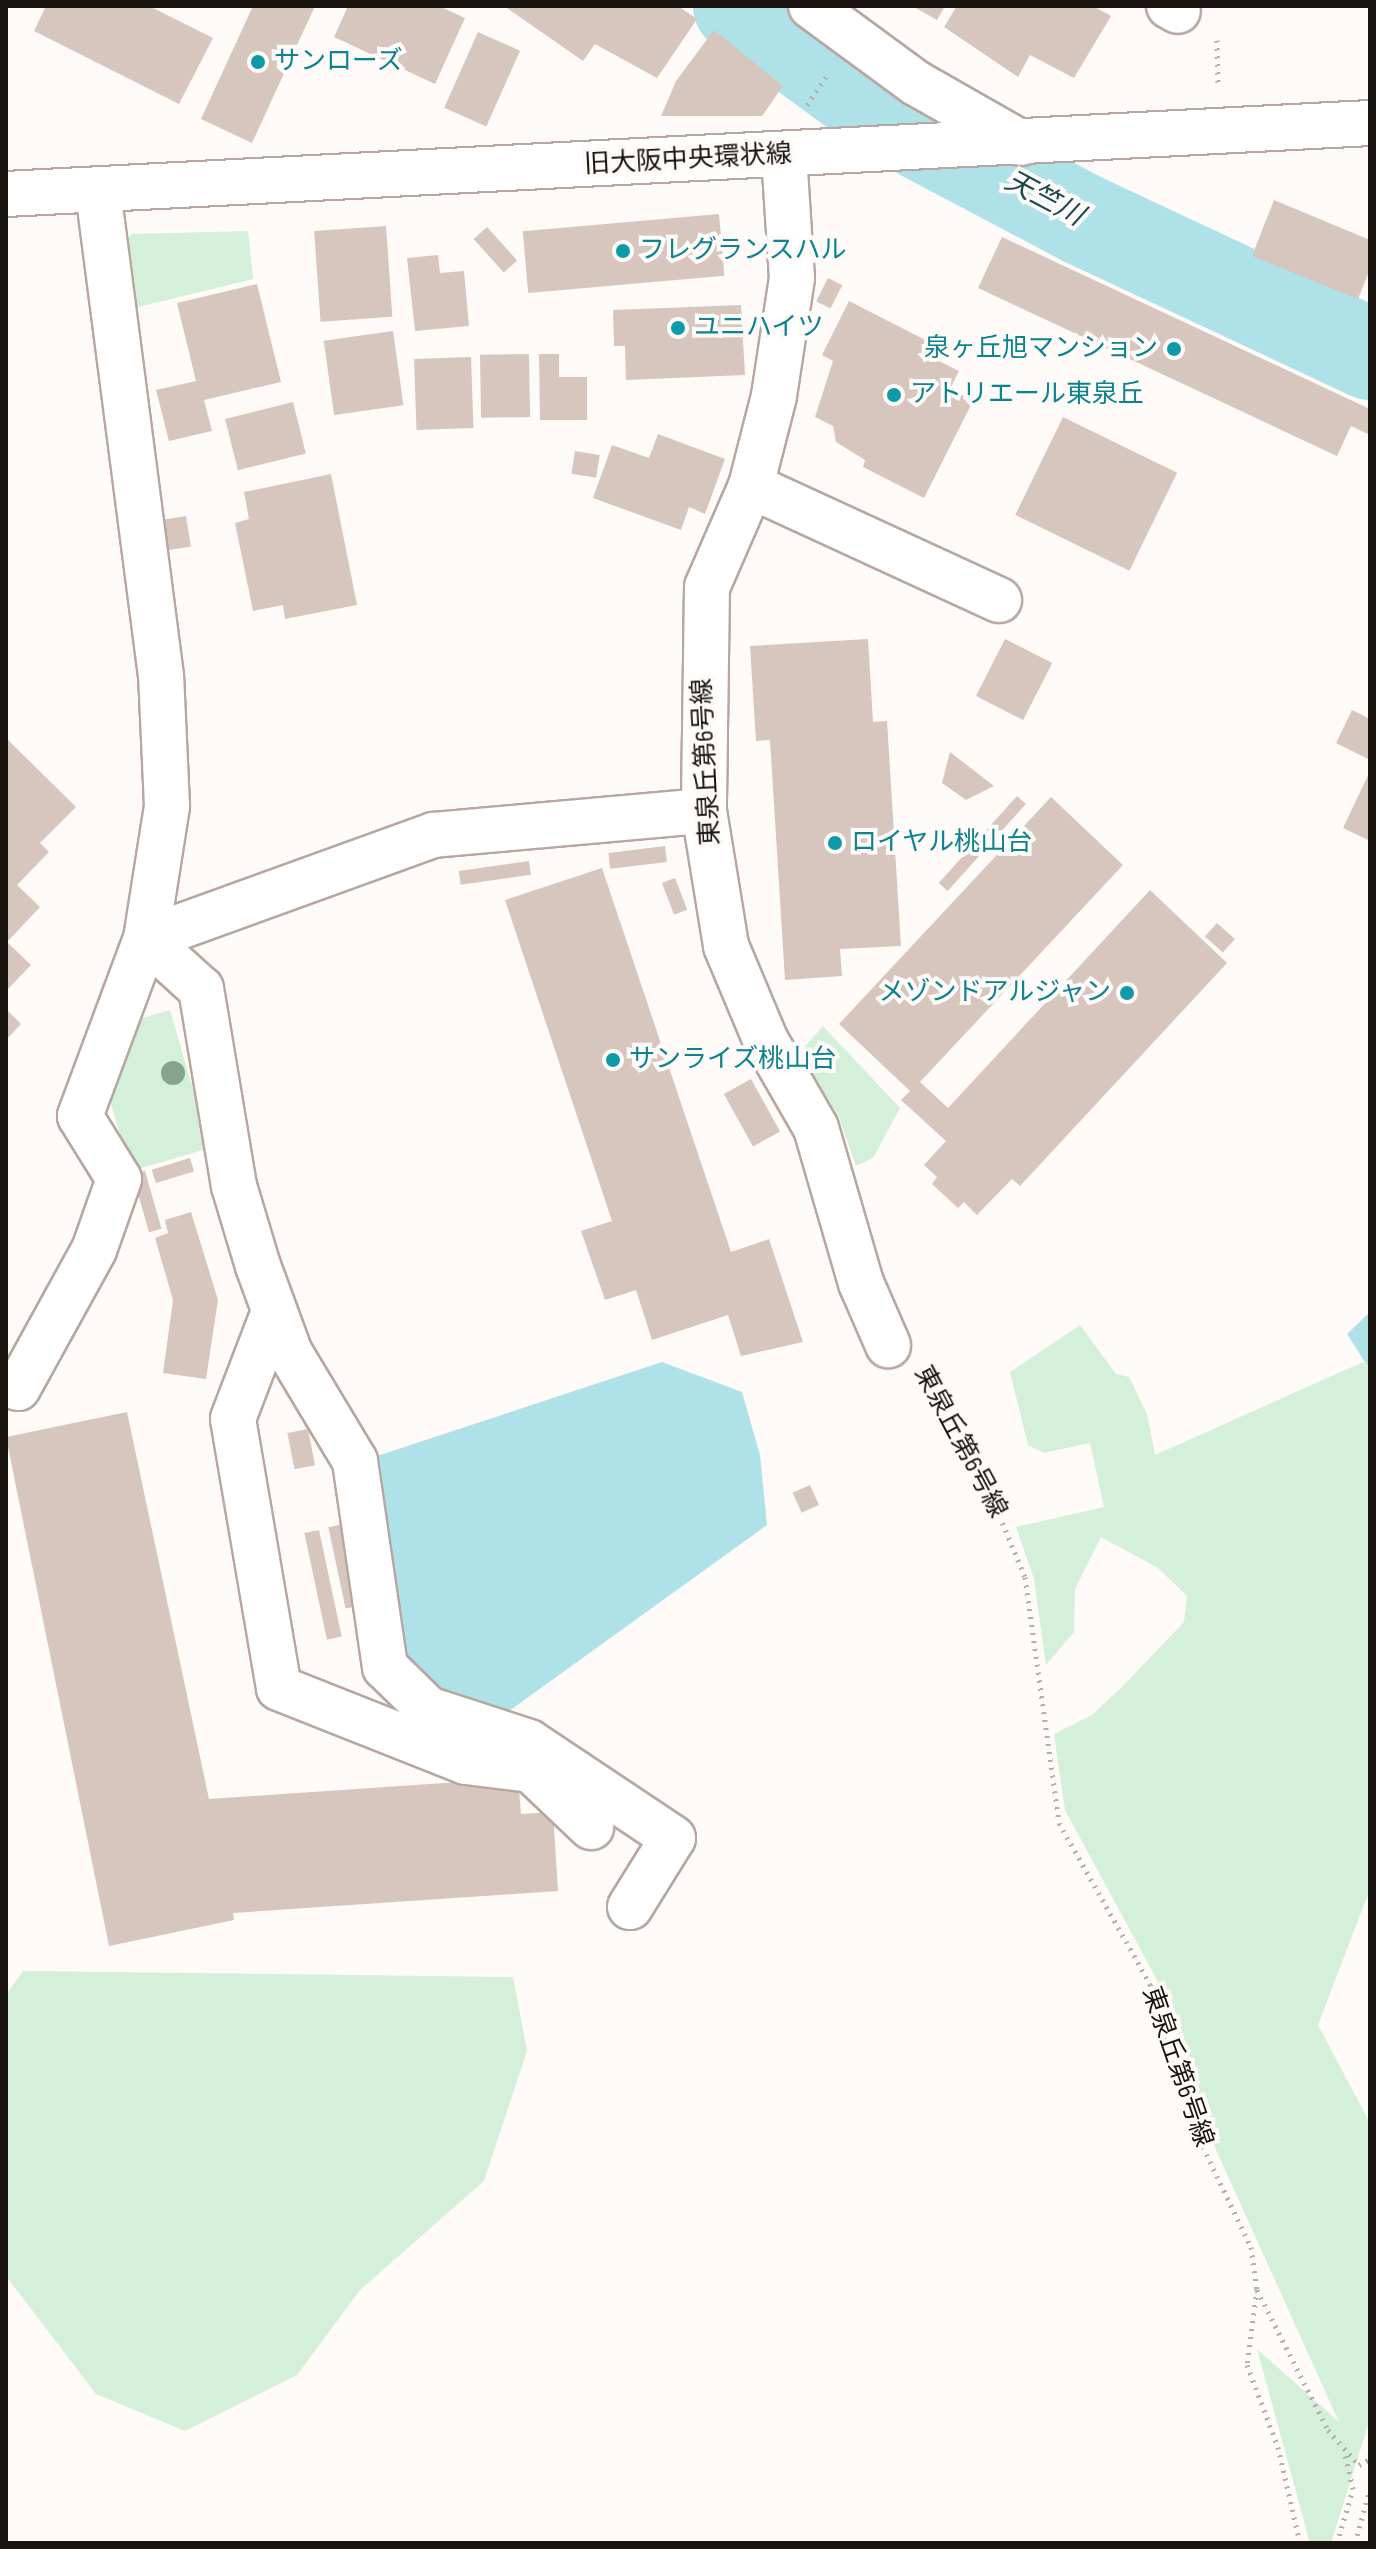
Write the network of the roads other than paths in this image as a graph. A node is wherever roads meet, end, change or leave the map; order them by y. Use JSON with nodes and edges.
{"nodes":[{"id":1,"x":811,"y":6,"type":"edge"},
{"id":2,"x":1370,"y":123,"type":"edge"},
{"id":3,"x":1009,"y":144,"type":"junction"},
{"id":4,"x":784,"y":155,"type":"junction"},
{"id":5,"x":98,"y":193,"type":"junction"},
{"id":6,"x":6,"y":194,"type":"edge"},
{"id":7,"x":751,"y":486,"type":"junction"},
{"id":8,"x":999,"y":600,"type":"dead end"},
{"id":9,"x":704,"y":811,"type":"junction"},
{"id":10,"x":146,"y":939,"type":"junction"},
{"id":11,"x":273,"y":1314,"type":"junction"},
{"id":12,"x":888,"y":1345,"type":"road end"},
{"id":13,"x":18,"y":1388,"type":"dead end"},
{"id":14,"x":591,"y":1827,"type":"dead end"},
{"id":15,"x":630,"y":1907,"type":"dead end"}],
"edges":[{"from":1,"to":3,"type":"street"},
{"from":2,"to":3,"type":"street","name":"旧大阪中央環状線"},
{"from":3,"to":4,"type":"street","name":"旧大阪中央環状線"},
{"from":4,"to":5,"type":"street","name":"旧大阪中央環状線"},
{"from":4,"to":7,"type":"street","name":"東泉丘第6号線"},
{"from":5,"to":6,"type":"street","name":"旧大阪中央環状線"},
{"from":5,"to":10,"type":"street"},
{"from":7,"to":8,"type":"street"},
{"from":7,"to":9,"type":"street","name":"東泉丘第6号線"},
{"from":9,"to":10,"type":"street"},
{"from":9,"to":12,"type":"street","name":"東泉丘第6号線"},
{"from":10,"to":11,"type":"street"},
{"from":10,"to":13,"type":"street"},
{"from":11,"to":14,"type":"street"},
{"from":11,"to":15,"type":"street"}]}
